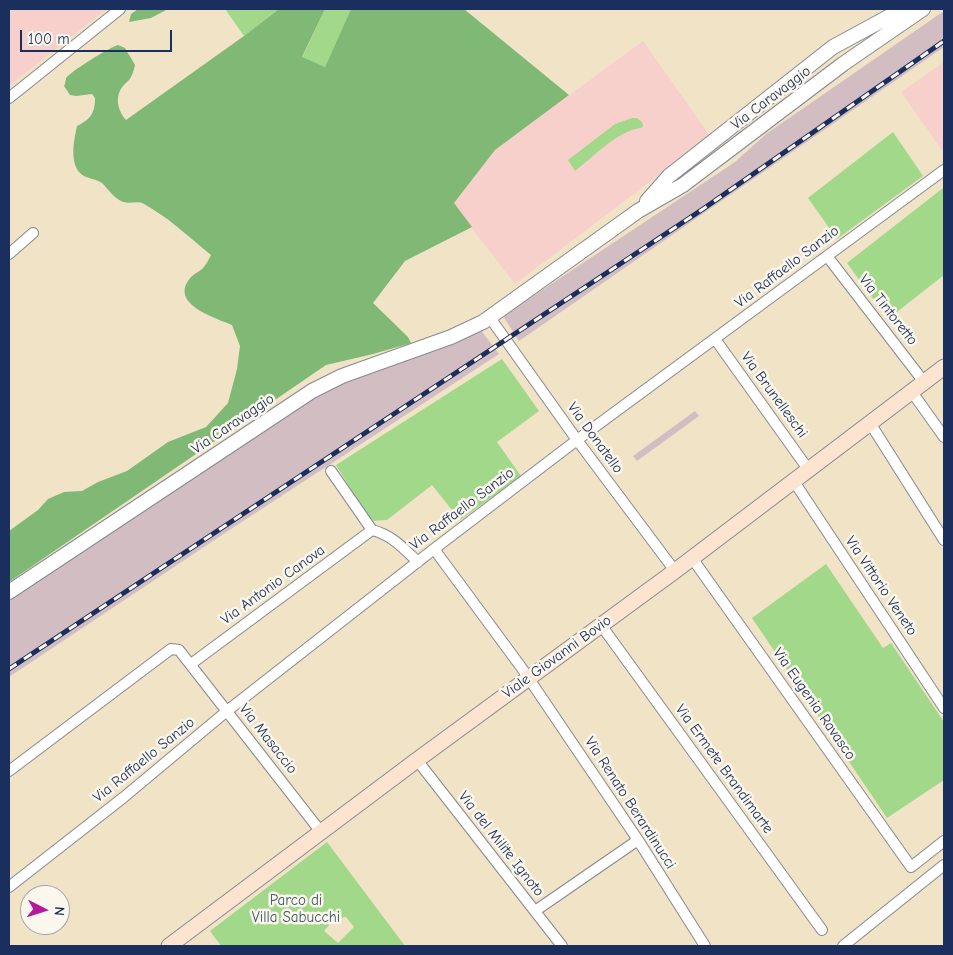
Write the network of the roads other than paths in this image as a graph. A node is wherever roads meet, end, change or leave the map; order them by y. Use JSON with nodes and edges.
{"nodes":[{"id":1,"x":120,"y":9,"type":"edge"},
{"id":2,"x":903,"y":9,"type":"edge"},
{"id":3,"x":923,"y":9,"type":"edge"},
{"id":4,"x":9,"y":98,"type":"edge"},
{"id":5,"x":944,"y":170,"type":"edge"},
{"id":6,"x":638,"y":211,"type":"junction"},
{"id":7,"x":33,"y":233,"type":"dead end"},
{"id":8,"x":9,"y":254,"type":"edge"},
{"id":9,"x":827,"y":256,"type":"junction"},
{"id":10,"x":492,"y":319,"type":"junction"},
{"id":11,"x":716,"y":339,"type":"junction"},
{"id":12,"x":944,"y":367,"type":"edge"},
{"id":13,"x":924,"y":382,"type":"junction"},
{"id":14,"x":912,"y":392,"type":"junction"},
{"id":15,"x":870,"y":422,"type":"junction"},
{"id":16,"x":944,"y":437,"type":"edge"},
{"id":17,"x":577,"y":440,"type":"junction"},
{"id":18,"x":808,"y":469,"type":"junction"},
{"id":19,"x":330,"y":471,"type":"dead end"},
{"id":20,"x":793,"y":480,"type":"junction"},
{"id":21,"x":372,"y":530,"type":"junction"},
{"id":22,"x":944,"y":540,"type":"edge"},
{"id":23,"x":434,"y":549,"type":"junction"},
{"id":24,"x":692,"y":558,"type":"junction"},
{"id":25,"x":418,"y":562,"type":"junction"},
{"id":26,"x":675,"y":571,"type":"junction"},
{"id":27,"x":9,"y":592,"type":"edge"},
{"id":28,"x":601,"y":625,"type":"junction"},
{"id":29,"x":191,"y":664,"type":"junction"},
{"id":30,"x":529,"y":678,"type":"junction"},
{"id":31,"x":944,"y":708,"type":"edge"},
{"id":32,"x":227,"y":711,"type":"junction"},
{"id":33,"x":417,"y":760,"type":"junction"},
{"id":34,"x":9,"y":771,"type":"edge"},
{"id":35,"x":321,"y":832,"type":"junction"},
{"id":36,"x":638,"y":840,"type":"junction"},
{"id":37,"x":944,"y":841,"type":"edge"},
{"id":38,"x":944,"y":865,"type":"edge"},
{"id":39,"x":9,"y":887,"type":"edge"},
{"id":40,"x":535,"y":911,"type":"junction"},
{"id":41,"x":822,"y":930,"type":"dead end"},
{"id":42,"x":169,"y":946,"type":"edge"},
{"id":43,"x":562,"y":946,"type":"edge"},
{"id":44,"x":705,"y":946,"type":"edge"},
{"id":45,"x":843,"y":946,"type":"edge"}],
"edges":[{"from":1,"to":4,"type":"street"},
{"from":2,"to":6,"type":"street","name":"Via Caravaggio"},
{"from":3,"to":6,"type":"street","name":"Via Caravaggio"},
{"from":5,"to":9,"type":"street","name":"Via Raffaello Sanzio"},
{"from":6,"to":10,"type":"street","name":"Via Caravaggio"},
{"from":7,"to":8,"type":"street"},
{"from":9,"to":11,"type":"street","name":"Via Raffaello Sanzio"},
{"from":9,"to":13,"type":"street","name":"Via Tintoretto"},
{"from":10,"to":17,"type":"street","name":"Via Donatello"},
{"from":10,"to":27,"type":"street","name":"Via Caravaggio"},
{"from":11,"to":17,"type":"street","name":"Via Raffaello Sanzio"},
{"from":11,"to":18,"type":"street","name":"Via Brunelleschi"},
{"from":12,"to":13,"type":"main road","name":"Viale Giovanni Bovio"},
{"from":13,"to":14,"type":"main road","name":"Viale Giovanni Bovio"},
{"from":14,"to":15,"type":"main road","name":"Viale Giovanni Bovio"},
{"from":14,"to":16,"type":"street"},
{"from":15,"to":18,"type":"main road","name":"Viale Giovanni Bovio"},
{"from":15,"to":22,"type":"street"},
{"from":17,"to":23,"type":"street","name":"Via Raffaello Sanzio"},
{"from":17,"to":26,"type":"street","name":"Via Donatello"},
{"from":18,"to":20,"type":"main road","name":"Viale Giovanni Bovio"},
{"from":19,"to":21,"type":"street"},
{"from":20,"to":24,"type":"main road","name":"Viale Giovanni Bovio"},
{"from":20,"to":31,"type":"street","name":"Via Vittorio Veneto"},
{"from":21,"to":25,"type":"street"},
{"from":21,"to":29,"type":"street","name":"Via Antonio Canova"},
{"from":23,"to":25,"type":"street","name":"Via Raffaello Sanzio"},
{"from":23,"to":30,"type":"street","name":"Via Renato Berardinucci"},
{"from":24,"to":26,"type":"main road","name":"Viale Giovanni Bovio"},
{"from":24,"to":37,"type":"street","name":"Via Eugenia Ravasco"},
{"from":25,"to":32,"type":"street","name":"Via Raffaello Sanzio"},
{"from":26,"to":28,"type":"main road","name":"Viale Giovanni Bovio"},
{"from":28,"to":30,"type":"main road","name":"Viale Giovanni Bovio"},
{"from":28,"to":41,"type":"street","name":"Via Ermete Brandimarte"},
{"from":29,"to":32,"type":"street","name":"Via Masaccio"},
{"from":29,"to":34,"type":"street","name":"Via Masaccio"},
{"from":30,"to":33,"type":"main road","name":"Viale Giovanni Bovio"},
{"from":30,"to":36,"type":"street","name":"Via Renato Berardinucci"},
{"from":32,"to":35,"type":"street","name":"Via Masaccio"},
{"from":32,"to":39,"type":"street","name":"Via Raffaello Sanzio"},
{"from":33,"to":35,"type":"main road","name":"Viale Giovanni Bovio"},
{"from":33,"to":40,"type":"street","name":"Via del Milite Ignoto"},
{"from":35,"to":42,"type":"main road","name":"Viale Giovanni Bovio"},
{"from":36,"to":40,"type":"street"},
{"from":36,"to":44,"type":"street","name":"Via Renato Berardinucci"},
{"from":38,"to":45,"type":"street"},
{"from":40,"to":43,"type":"street","name":"Via del Milite Ignoto"}]}
